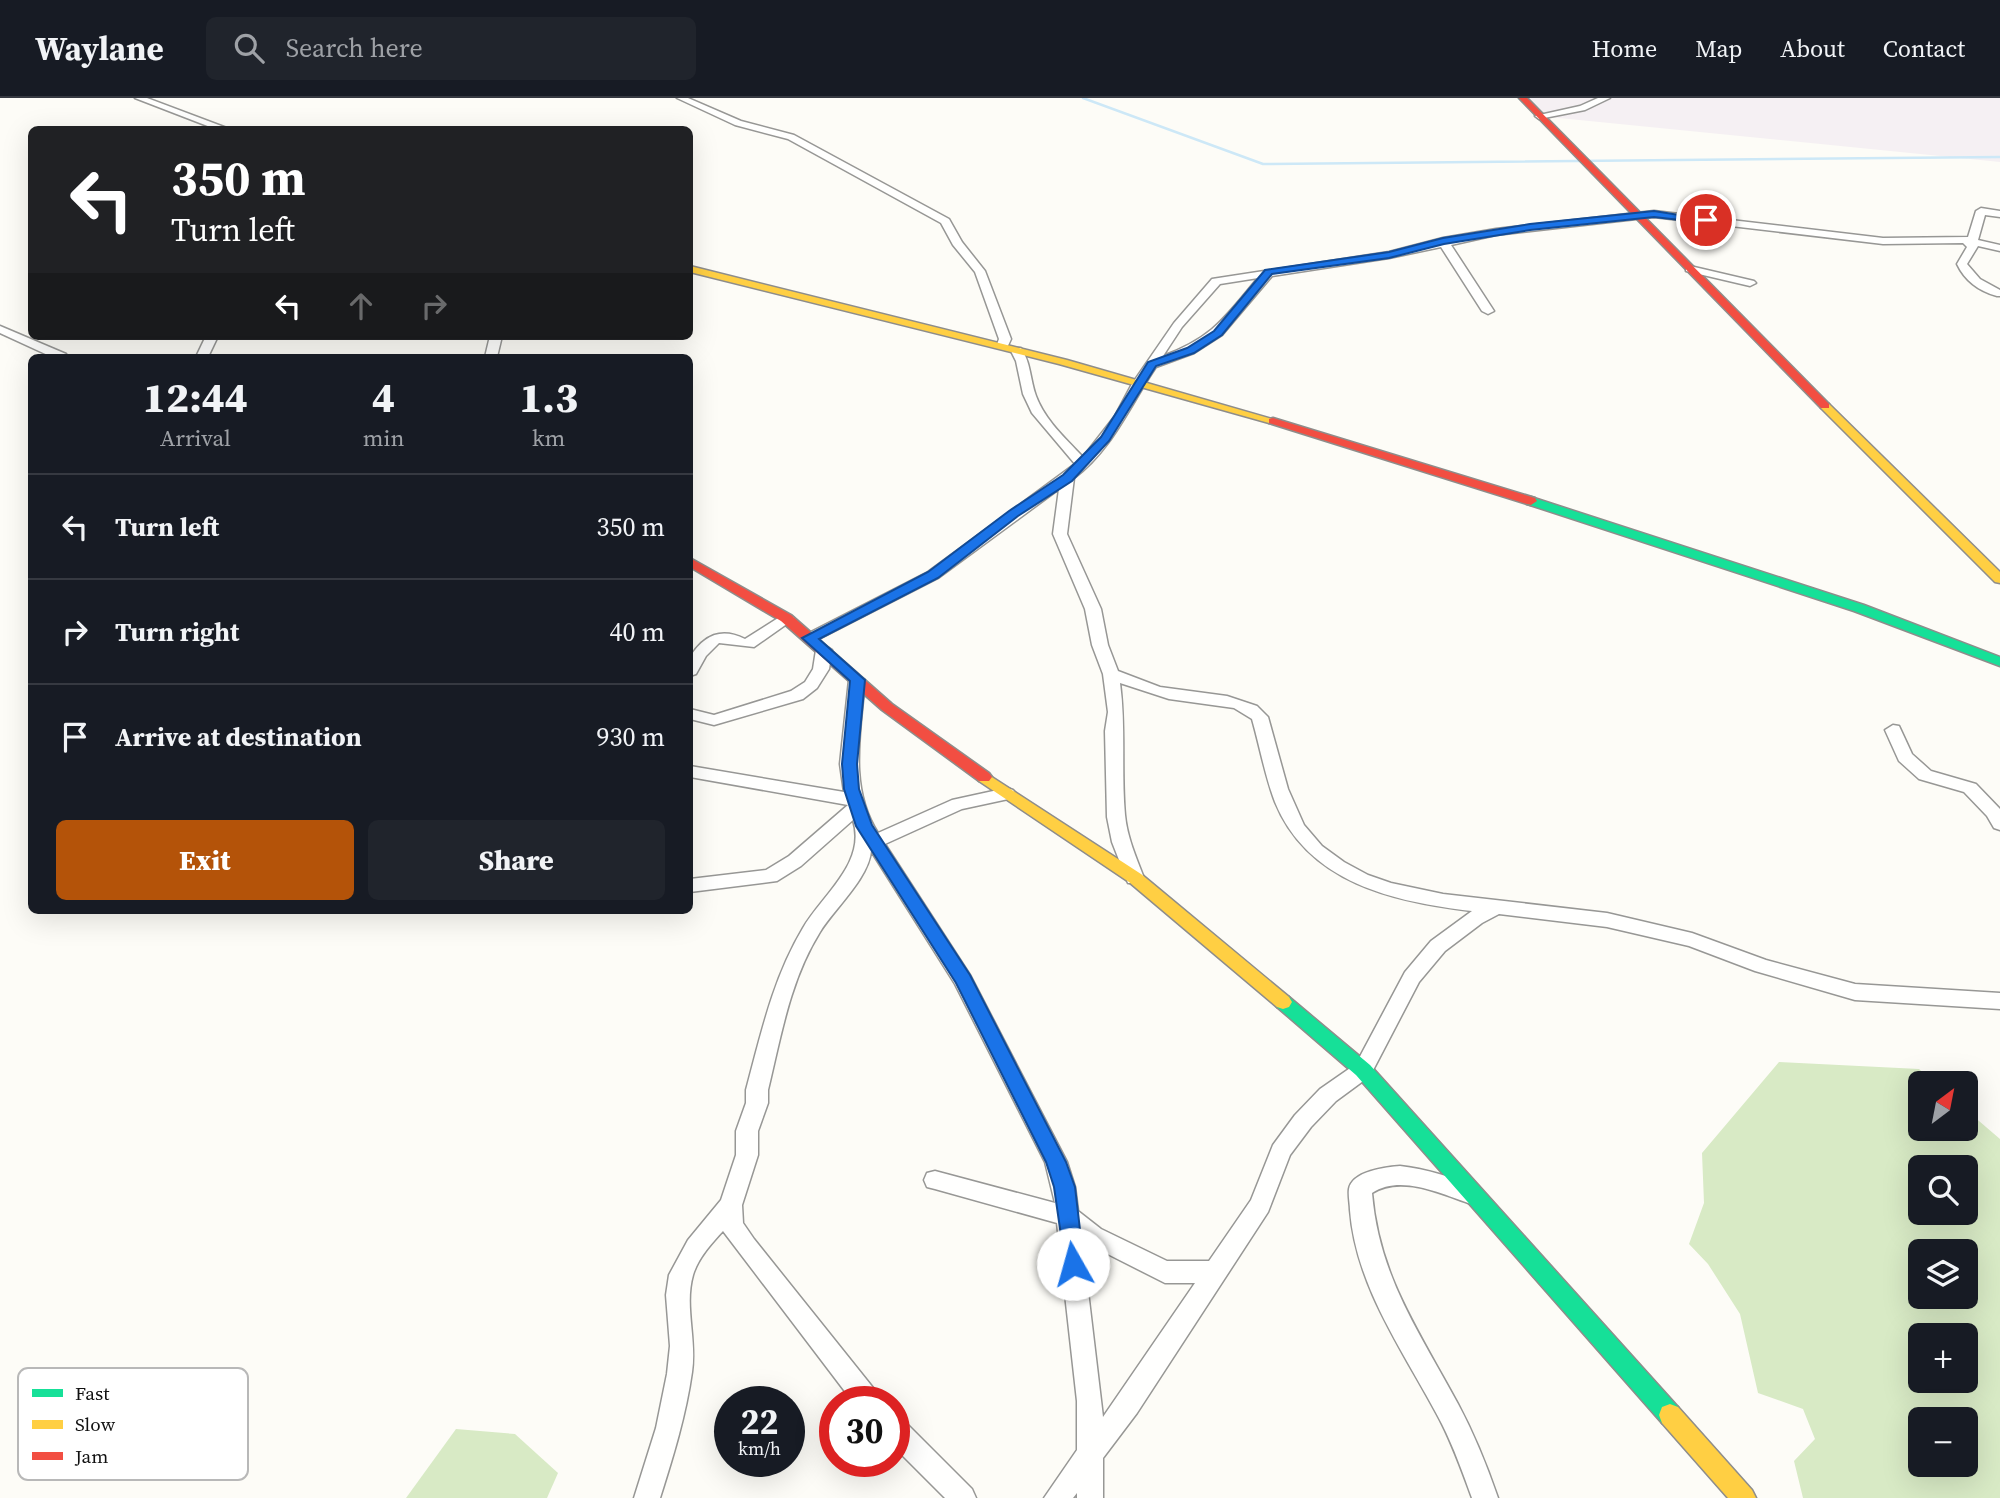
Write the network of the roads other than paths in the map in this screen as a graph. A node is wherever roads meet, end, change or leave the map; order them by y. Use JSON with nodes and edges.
{"nodes":[{"id":1,"x":139,"y":98,"type":"edge"},
{"id":2,"x":681,"y":98,"type":"edge"},
{"id":3,"x":1522,"y":98,"type":"edge"},
{"id":4,"x":1606,"y":98,"type":"edge"},
{"id":5,"x":1539,"y":116,"type":"junction"},
{"id":6,"x":217,"y":126,"type":"edge"},
{"id":7,"x":2000,"y":214,"type":"edge"},
{"id":8,"x":1639,"y":215,"type":"junction"},
{"id":9,"x":1443,"y":241,"type":"junction"},
{"id":10,"x":1969,"y":241,"type":"junction"},
{"id":11,"x":2000,"y":248,"type":"edge"},
{"id":12,"x":1690,"y":269,"type":"junction"},
{"id":13,"x":693,"y":270,"type":"edge"},
{"id":14,"x":1269,"y":272,"type":"junction"},
{"id":15,"x":1750,"y":283,"type":"dead end"},
{"id":16,"x":1997,"y":293,"type":"dead end"},
{"id":17,"x":1489,"y":311,"type":"dead end"},
{"id":18,"x":0,"y":329,"type":"edge"},
{"id":19,"x":1009,"y":349,"type":"junction"},
{"id":20,"x":55,"y":354,"type":"edge"},
{"id":21,"x":1152,"y":364,"type":"junction"},
{"id":22,"x":1138,"y":384,"type":"junction"},
{"id":23,"x":1083,"y":465,"type":"junction"},
{"id":24,"x":1067,"y":478,"type":"junction"},
{"id":25,"x":693,"y":564,"type":"edge"},
{"id":26,"x":2000,"y":579,"type":"edge"},
{"id":27,"x":786,"y":618,"type":"junction"},
{"id":28,"x":810,"y":638,"type":"junction"},
{"id":29,"x":824,"y":650,"type":"junction"},
{"id":30,"x":2000,"y":662,"type":"edge"},
{"id":31,"x":693,"y":664,"type":"edge"},
{"id":32,"x":1111,"y":674,"type":"junction"},
{"id":33,"x":857,"y":680,"type":"junction"},
{"id":34,"x":693,"y":715,"type":"edge"},
{"id":35,"x":1893,"y":730,"type":"dead end"},
{"id":36,"x":693,"y":772,"type":"edge"},
{"id":37,"x":1007,"y":794,"type":"junction"},
{"id":38,"x":862,"y":819,"type":"junction"},
{"id":39,"x":2000,"y":824,"type":"edge"},
{"id":40,"x":1135,"y":878,"type":"junction"},
{"id":41,"x":693,"y":886,"type":"edge"},
{"id":42,"x":1497,"y":907,"type":"junction"},
{"id":43,"x":1997,"y":1003,"type":"edge"},
{"id":44,"x":1363,"y":1070,"type":"junction"},
{"id":45,"x":935,"y":1180,"type":"dead end"},
{"id":46,"x":1474,"y":1195,"type":"junction"},
{"id":47,"x":731,"y":1205,"type":"junction"},
{"id":48,"x":1068,"y":1216,"type":"junction"},
{"id":49,"x":1214,"y":1272,"type":"junction"},
{"id":50,"x":856,"y":1386,"type":"edge"},
{"id":51,"x":910,"y":1445,"type":"edge"},
{"id":52,"x":1091,"y":1457,"type":"junction"},
{"id":53,"x":648,"y":1498,"type":"edge"},
{"id":54,"x":963,"y":1498,"type":"edge"},
{"id":55,"x":1057,"y":1498,"type":"edge"},
{"id":56,"x":1090,"y":1498,"type":"edge"},
{"id":57,"x":1485,"y":1498,"type":"edge"},
{"id":58,"x":1744,"y":1498,"type":"edge"}],
"edges":[{"from":1,"to":6,"type":"street"},
{"from":2,"to":19,"type":"street"},
{"from":3,"to":5,"type":"street"},
{"from":4,"to":5,"type":"street"},
{"from":5,"to":8,"type":"street"},
{"from":7,"to":10,"type":"street"},
{"from":8,"to":9,"type":"street"},
{"from":8,"to":10,"type":"street"},
{"from":8,"to":12,"type":"street"},
{"from":9,"to":14,"type":"street"},
{"from":9,"to":17,"type":"street"},
{"from":10,"to":11,"type":"street"},
{"from":10,"to":16,"type":"street"},
{"from":12,"to":15,"type":"street"},
{"from":12,"to":26,"type":"street"},
{"from":13,"to":19,"type":"street"},
{"from":14,"to":21,"type":"street"},
{"from":14,"to":21,"type":"street"},
{"from":18,"to":20,"type":"street"},
{"from":19,"to":22,"type":"street"},
{"from":19,"to":23,"type":"street"},
{"from":21,"to":22,"type":"street"},
{"from":22,"to":23,"type":"street"},
{"from":22,"to":30,"type":"street"},
{"from":23,"to":24,"type":"street"},
{"from":24,"to":28,"type":"street"},
{"from":24,"to":32,"type":"street"},
{"from":25,"to":27,"type":"street"},
{"from":27,"to":28,"type":"street"},
{"from":27,"to":31,"type":"street"},
{"from":28,"to":29,"type":"street"},
{"from":29,"to":33,"type":"street"},
{"from":29,"to":34,"type":"street"},
{"from":32,"to":40,"type":"street"},
{"from":32,"to":42,"type":"street"},
{"from":33,"to":37,"type":"street"},
{"from":33,"to":38,"type":"street"},
{"from":35,"to":39,"type":"street"},
{"from":36,"to":38,"type":"street"},
{"from":37,"to":38,"type":"street"},
{"from":37,"to":40,"type":"street"},
{"from":38,"to":41,"type":"street"},
{"from":38,"to":47,"type":"street"},
{"from":38,"to":48,"type":"street"},
{"from":40,"to":44,"type":"street"},
{"from":42,"to":43,"type":"street"},
{"from":42,"to":44,"type":"street"},
{"from":44,"to":46,"type":"street"},
{"from":44,"to":49,"type":"street"},
{"from":45,"to":48,"type":"street"},
{"from":46,"to":57,"type":"street"},
{"from":46,"to":58,"type":"street"},
{"from":47,"to":50,"type":"street"},
{"from":47,"to":53,"type":"street"},
{"from":48,"to":49,"type":"street"},
{"from":48,"to":52,"type":"street"},
{"from":49,"to":52,"type":"street"},
{"from":51,"to":54,"type":"street"},
{"from":52,"to":55,"type":"street"},
{"from":52,"to":56,"type":"street"}]}
